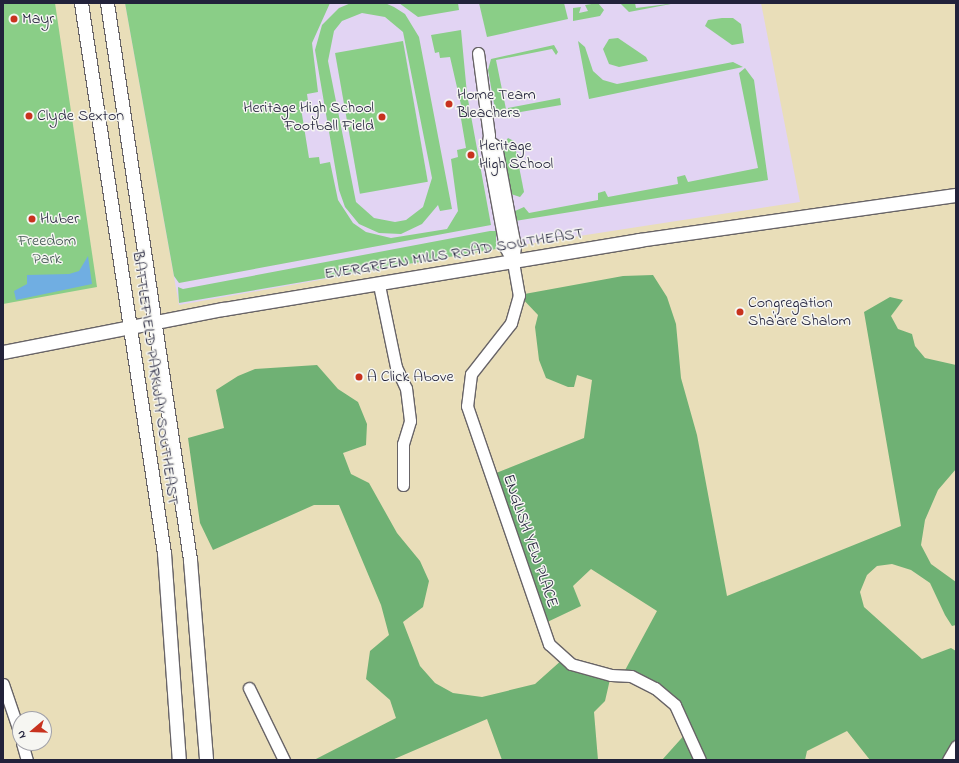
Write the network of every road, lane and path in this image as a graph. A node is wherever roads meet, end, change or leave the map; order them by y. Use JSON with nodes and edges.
{"nodes":[{"id":1,"x":81,"y":3,"type":"edge"},
{"id":2,"x":107,"y":3,"type":"edge"},
{"id":3,"x":478,"y":53,"type":"dead end"},
{"id":4,"x":956,"y":195,"type":"edge"},
{"id":5,"x":513,"y":262,"type":"junction"},
{"id":6,"x":379,"y":285,"type":"junction"},
{"id":7,"x":156,"y":321,"type":"junction"},
{"id":8,"x":130,"y":326,"type":"junction"},
{"id":9,"x":3,"y":352,"type":"edge"},
{"id":10,"x":403,"y":485,"type":"dead end"},
{"id":11,"x":3,"y":684,"type":"edge"},
{"id":12,"x":249,"y":688,"type":"dead end"},
{"id":13,"x":12,"y":711,"type":"edge"},
{"id":14,"x":956,"y":746,"type":"edge"},
{"id":15,"x":179,"y":760,"type":"edge"},
{"id":16,"x":206,"y":760,"type":"edge"},
{"id":17,"x":284,"y":760,"type":"edge"},
{"id":18,"x":700,"y":760,"type":"edge"},
{"id":19,"x":948,"y":760,"type":"edge"}],
"edges":[{"from":1,"to":8,"type":"main road","name":"BATTLEFIELD PARKWAY SOUTHEAST"},
{"from":2,"to":7,"type":"main road","name":"BATTLEFIELD PARKWAY SOUTHEAST"},
{"from":3,"to":5,"type":"street","name":"ENGLISH YEW PLACE"},
{"from":4,"to":5,"type":"main road","name":"EVERGREEN MILLS ROAD SOUTHEAST"},
{"from":5,"to":6,"type":"main road","name":"EVERGREEN MILLS ROAD SOUTHEAST"},
{"from":5,"to":18,"type":"street","name":"ENGLISH YEW PLACE"},
{"from":6,"to":7,"type":"main road","name":"EVERGREEN MILLS ROAD SOUTHEAST"},
{"from":6,"to":10,"type":"street"},
{"from":7,"to":8,"type":"main road","name":"EVERGREEN MILLS ROAD SOUTHEAST"},
{"from":7,"to":16,"type":"main road","name":"BATTLEFIELD PARKWAY SOUTHEAST"},
{"from":8,"to":9,"type":"main road","name":"EVERGREEN MILLS ROAD SOUTHEAST"},
{"from":8,"to":15,"type":"main road","name":"BATTLEFIELD PARKWAY SOUTHEAST"},
{"from":11,"to":13,"type":"street"},
{"from":12,"to":17,"type":"street"},
{"from":14,"to":19,"type":"street"}]}
